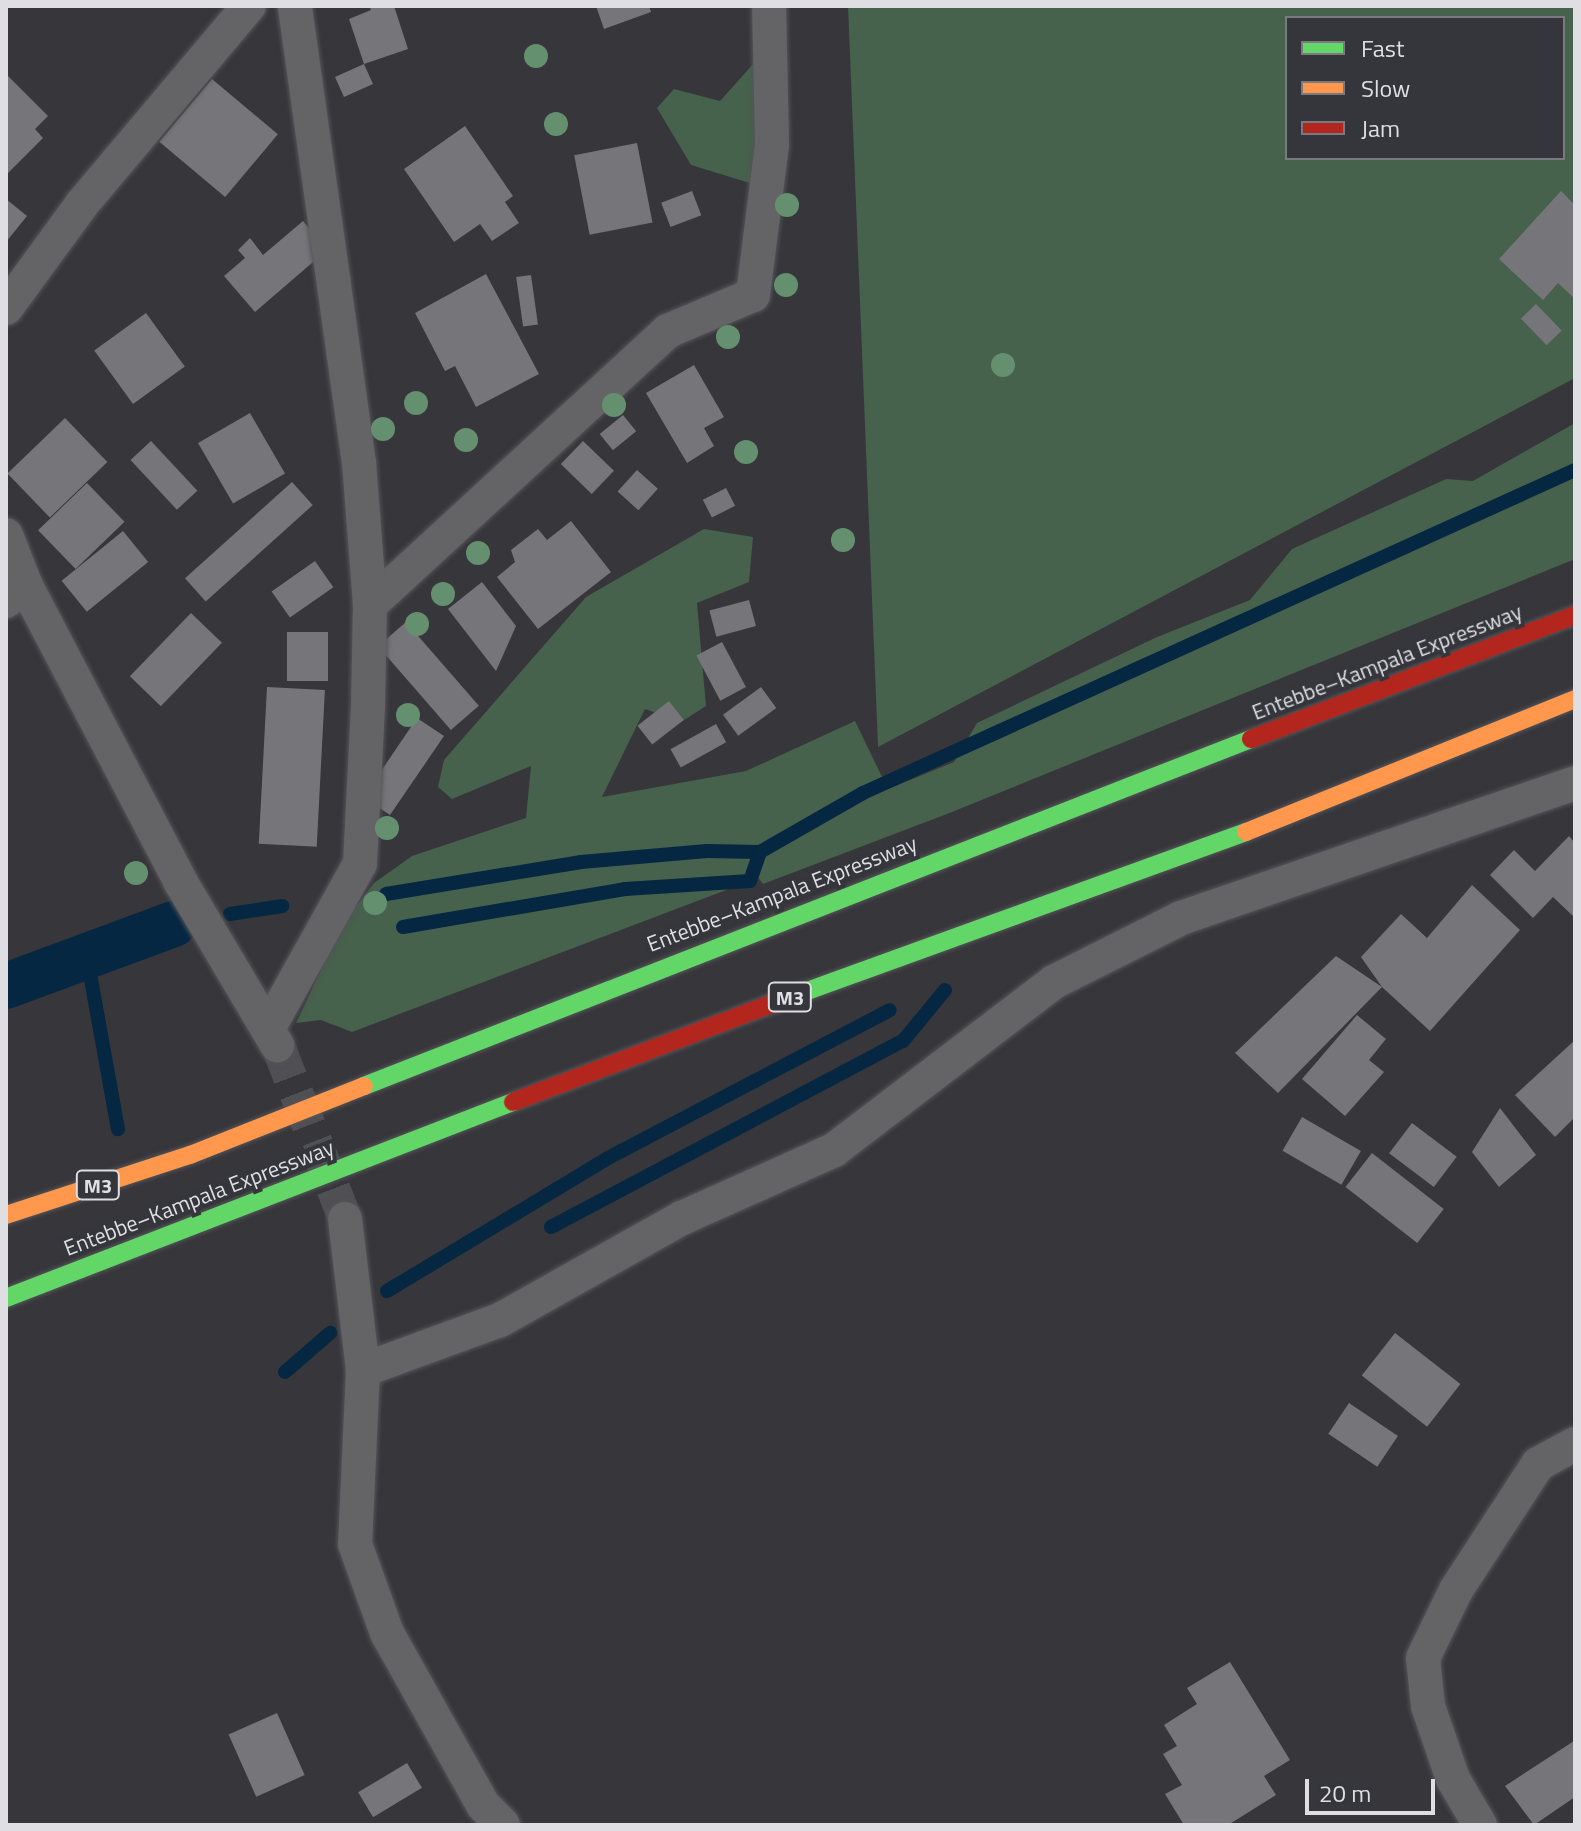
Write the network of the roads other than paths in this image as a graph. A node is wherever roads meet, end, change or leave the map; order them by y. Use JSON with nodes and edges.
{"nodes":[{"id":1,"x":249,"y":6,"type":"edge"},
{"id":2,"x":295,"y":6,"type":"edge"},
{"id":3,"x":769,"y":6,"type":"edge"},
{"id":4,"x":6,"y":308,"type":"edge"},
{"id":5,"x":6,"y":535,"type":"edge"},
{"id":6,"x":16,"y":593,"type":"edge"},
{"id":7,"x":370,"y":605,"type":"junction"},
{"id":8,"x":1575,"y":615,"type":"edge"},
{"id":9,"x":1575,"y":699,"type":"edge"},
{"id":10,"x":1575,"y":783,"type":"edge"},
{"id":11,"x":6,"y":1215,"type":"edge"},
{"id":12,"x":345,"y":1219,"type":"tunnel mouth"},
{"id":13,"x":6,"y":1298,"type":"edge"},
{"id":14,"x":363,"y":1370,"type":"junction"},
{"id":15,"x":1575,"y":1444,"type":"edge"},
{"id":16,"x":503,"y":1825,"type":"edge"},
{"id":17,"x":1480,"y":1825,"type":"edge"}],
"edges":[{"from":1,"to":4,"type":"street"},
{"from":2,"to":7,"type":"street"},
{"from":3,"to":7,"type":"street"},
{"from":5,"to":6,"type":"street"},
{"from":6,"to":7,"type":"street"},
{"from":8,"to":11,"type":"highway","name":"Entebbe–Kampala Expressway","number":"M3"},
{"from":9,"to":13,"type":"highway","name":"Entebbe–Kampala Expressway","number":"M3"},
{"from":10,"to":14,"type":"street"},
{"from":12,"to":14,"type":"street"},
{"from":14,"to":16,"type":"street"},
{"from":15,"to":17,"type":"street"}]}
